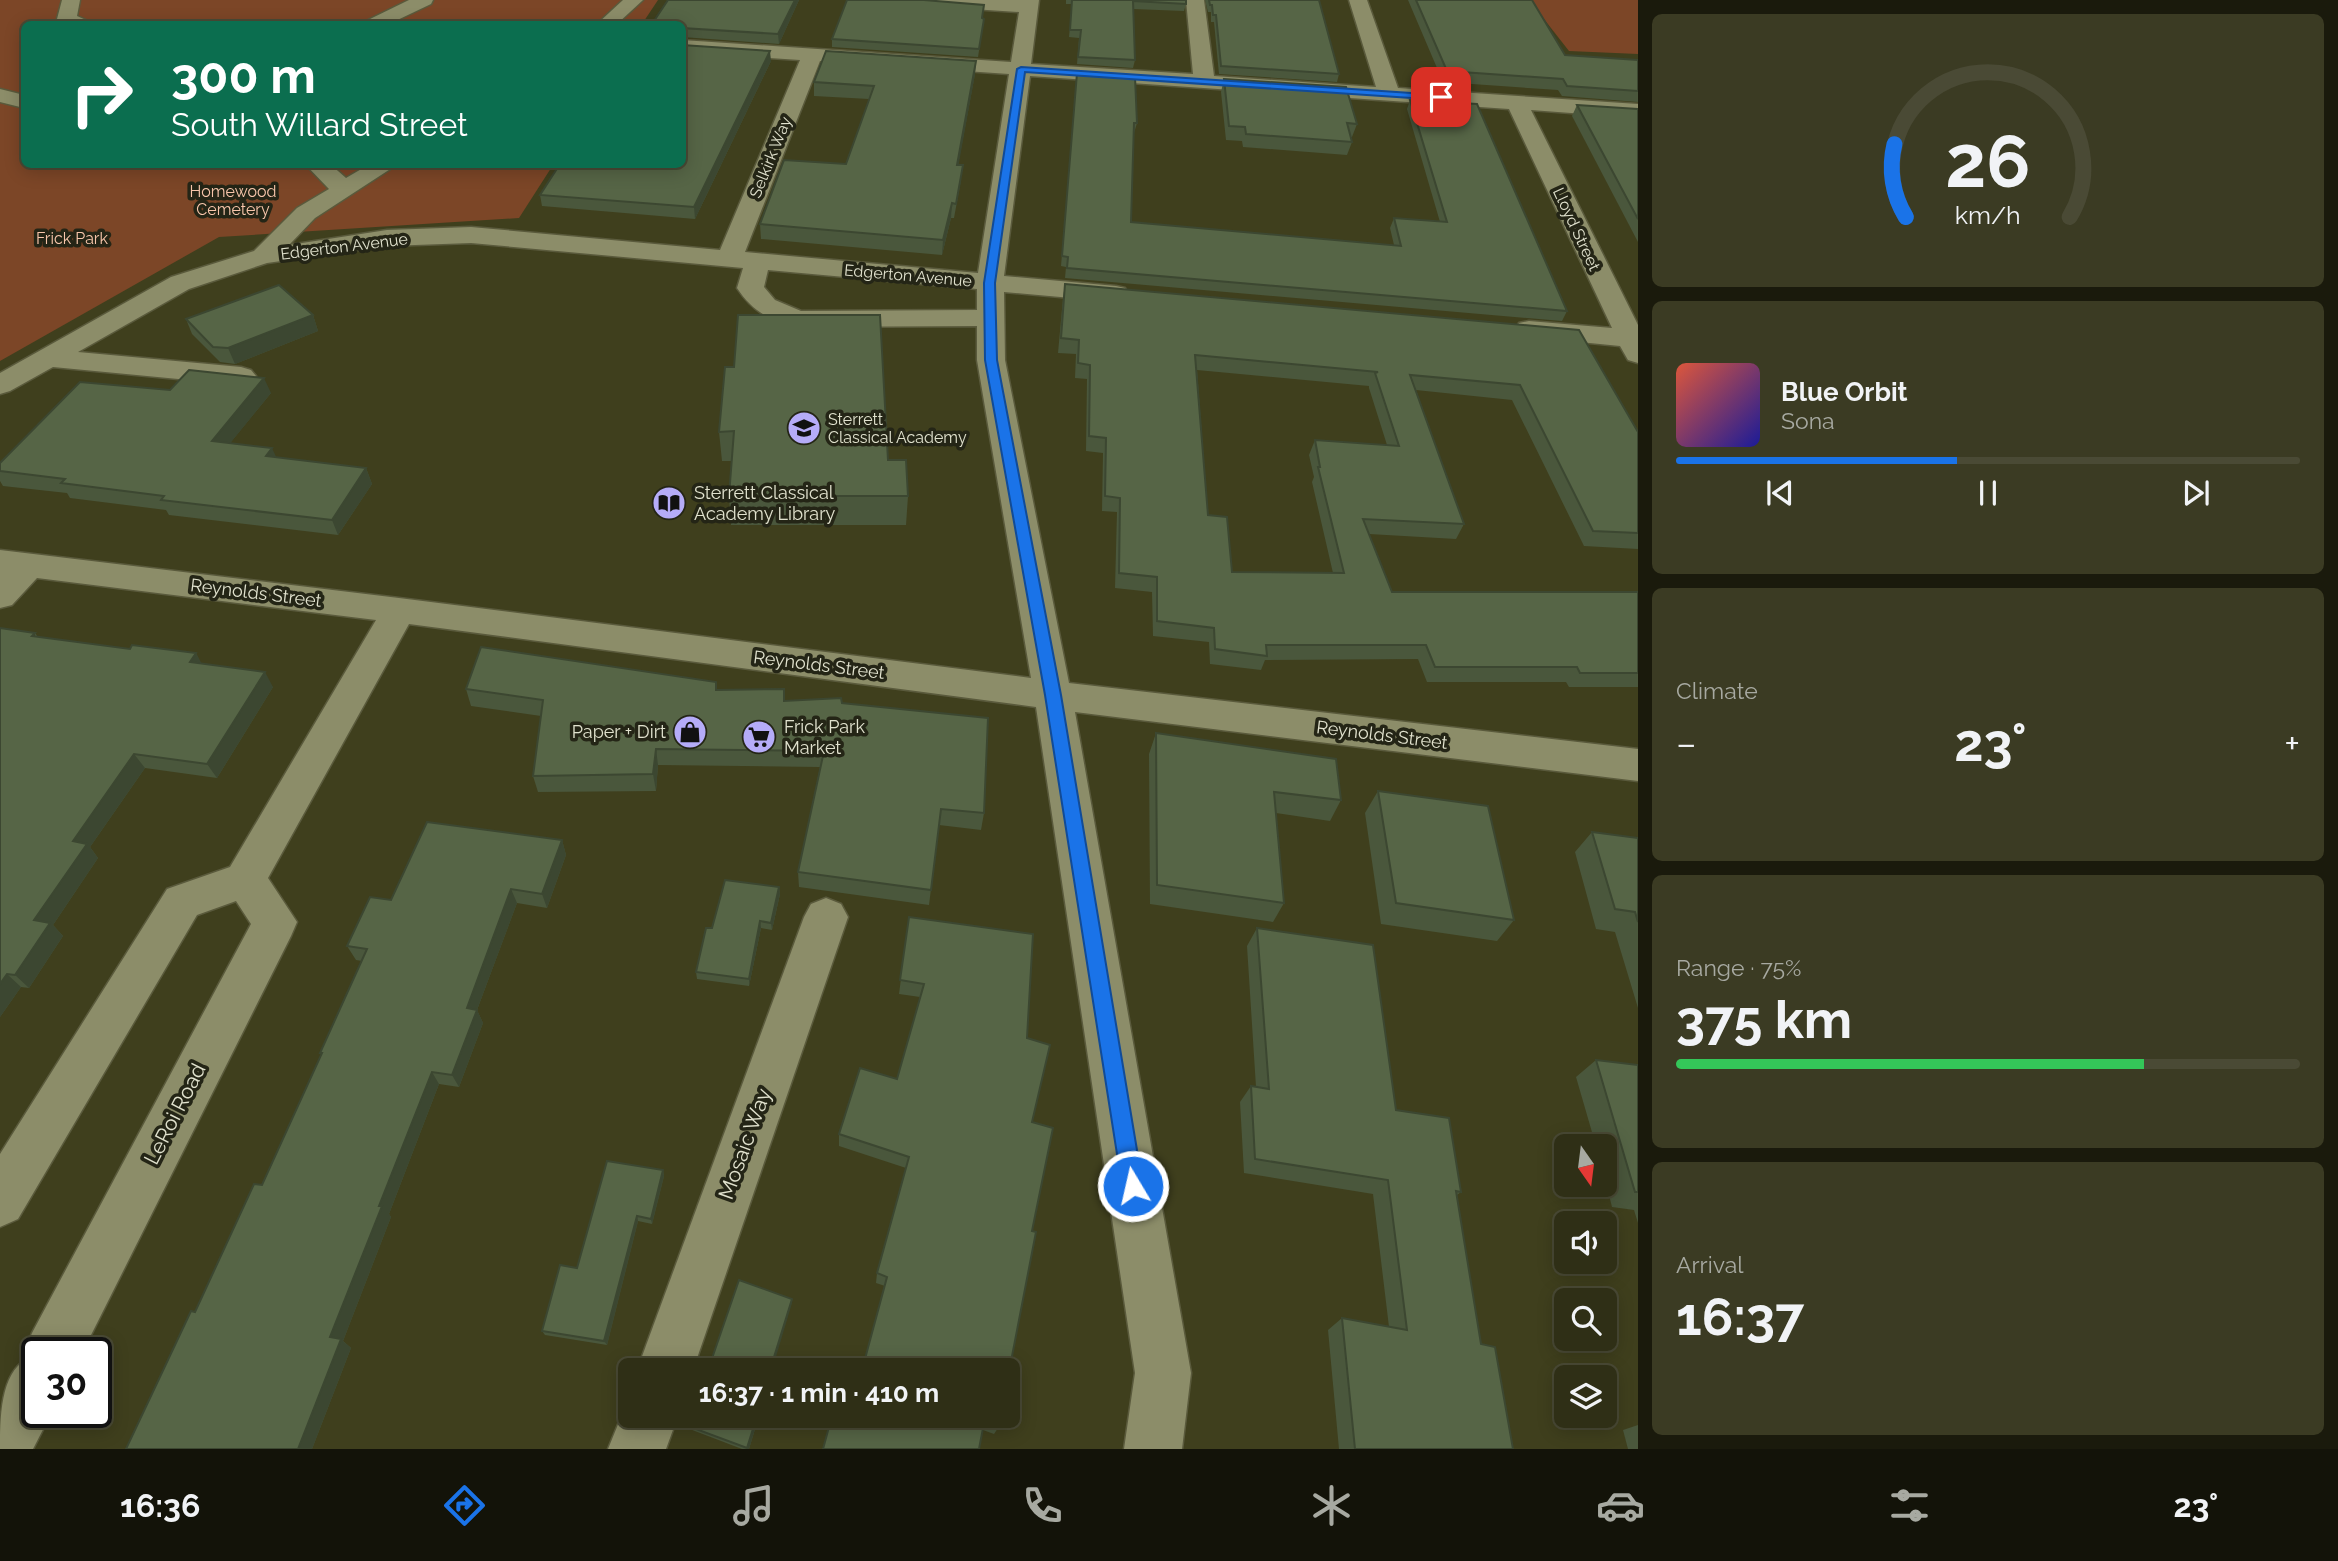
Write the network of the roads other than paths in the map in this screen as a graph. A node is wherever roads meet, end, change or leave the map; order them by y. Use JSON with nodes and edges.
{"nodes":[{"id":1,"x":71,"y":0,"type":"edge"},
{"id":2,"x":424,"y":0,"type":"edge"},
{"id":3,"x":634,"y":0,"type":"edge"},
{"id":4,"x":925,"y":0,"type":"edge"},
{"id":5,"x":1195,"y":0,"type":"edge"},
{"id":6,"x":1358,"y":0,"type":"edge"},
{"id":7,"x":1029,"y":3,"type":"edge"},
{"id":8,"x":72,"y":21,"type":"edge"},
{"id":9,"x":381,"y":21,"type":"edge"},
{"id":10,"x":610,"y":21,"type":"edge"},
{"id":11,"x":686,"y":46,"type":"edge"},
{"id":12,"x":812,"y":55,"type":"junction"},
{"id":13,"x":1021,"y":69,"type":"junction"},
{"id":14,"x":1204,"y":80,"type":"junction"},
{"id":15,"x":1390,"y":93,"type":"junction"},
{"id":16,"x":0,"y":95,"type":"edge"},
{"id":17,"x":21,"y":101,"type":"edge"},
{"id":18,"x":1517,"y":103,"type":"junction"},
{"id":19,"x":1638,"y":111,"type":"edge"},
{"id":20,"x":320,"y":168,"type":"edge"},
{"id":21,"x":380,"y":168,"type":"edge"},
{"id":22,"x":344,"y":189,"type":"junction"},
{"id":23,"x":263,"y":256,"type":"junction"},
{"id":24,"x":729,"y":259,"type":"junction"},
{"id":25,"x":758,"y":261,"type":"junction"},
{"id":26,"x":990,"y":283,"type":"junction"},
{"id":27,"x":1144,"y":296,"type":"edge"},
{"id":28,"x":989,"y":318,"type":"junction"},
{"id":29,"x":1500,"y":327,"type":"edge"},
{"id":30,"x":1635,"y":344,"type":"edge"},
{"id":31,"x":48,"y":358,"type":"junction"},
{"id":32,"x":242,"y":376,"type":"edge"},
{"id":33,"x":0,"y":385,"type":"edge"},
{"id":34,"x":14,"y":564,"type":"edge"},
{"id":35,"x":0,"y":596,"type":"edge"},
{"id":36,"x":399,"y":610,"type":"junction"},
{"id":37,"x":1053,"y":695,"type":"junction"},
{"id":38,"x":1638,"y":765,"type":"edge"},
{"id":39,"x":245,"y":880,"type":"junction"},
{"id":40,"x":826,"y":918,"type":"dead end"},
{"id":41,"x":0,"y":1200,"type":"edge"},
{"id":42,"x":60,"y":1337,"type":"edge"},
{"id":43,"x":669,"y":1358,"type":"edge"},
{"id":44,"x":21,"y":1413,"type":"edge"},
{"id":45,"x":645,"y":1428,"type":"edge"},
{"id":46,"x":2,"y":1449,"type":"edge"},
{"id":47,"x":637,"y":1449,"type":"edge"},
{"id":48,"x":1153,"y":1449,"type":"edge"}],
"edges":[{"from":1,"to":8,"type":"street"},
{"from":2,"to":9,"type":"street"},
{"from":3,"to":10,"type":"street"},
{"from":4,"to":7,"type":"street"},
{"from":5,"to":14,"type":"street"},
{"from":6,"to":15,"type":"street"},
{"from":7,"to":13,"type":"street"},
{"from":11,"to":12,"type":"street"},
{"from":12,"to":13,"type":"street"},
{"from":12,"to":24,"type":"street","name":"Selkirk Way"},
{"from":13,"to":14,"type":"street"},
{"from":13,"to":26,"type":"street"},
{"from":14,"to":15,"type":"street"},
{"from":15,"to":18,"type":"street"},
{"from":16,"to":17,"type":"street"},
{"from":18,"to":19,"type":"street"},
{"from":18,"to":30,"type":"street","name":"Lloyd Street"},
{"from":20,"to":22,"type":"street"},
{"from":21,"to":22,"type":"street"},
{"from":22,"to":23,"type":"street"},
{"from":23,"to":24,"type":"street","name":"Edgerton Avenue"},
{"from":23,"to":31,"type":"street","name":"Edgerton Avenue"},
{"from":24,"to":25,"type":"street","name":"Edgerton Avenue"},
{"from":25,"to":26,"type":"street","name":"Edgerton Avenue"},
{"from":25,"to":28,"type":"street"},
{"from":26,"to":27,"type":"street","name":"Edgerton Avenue"},
{"from":26,"to":28,"type":"street"},
{"from":28,"to":37,"type":"street"},
{"from":29,"to":30,"type":"street"},
{"from":31,"to":32,"type":"street"},
{"from":31,"to":33,"type":"street","name":"Edgerton Avenue"},
{"from":34,"to":35,"type":"street"},
{"from":34,"to":36,"type":"street","name":"Reynolds Street"},
{"from":36,"to":37,"type":"street","name":"Reynolds Street"},
{"from":36,"to":39,"type":"street"},
{"from":37,"to":38,"type":"street","name":"Reynolds Street"},
{"from":37,"to":48,"type":"street"},
{"from":39,"to":41,"type":"street"},
{"from":39,"to":42,"type":"street","name":"LeRoi Road"},
{"from":40,"to":43,"type":"street","name":"Mosaic Way"},
{"from":44,"to":46,"type":"street"},
{"from":45,"to":47,"type":"street"}]}
